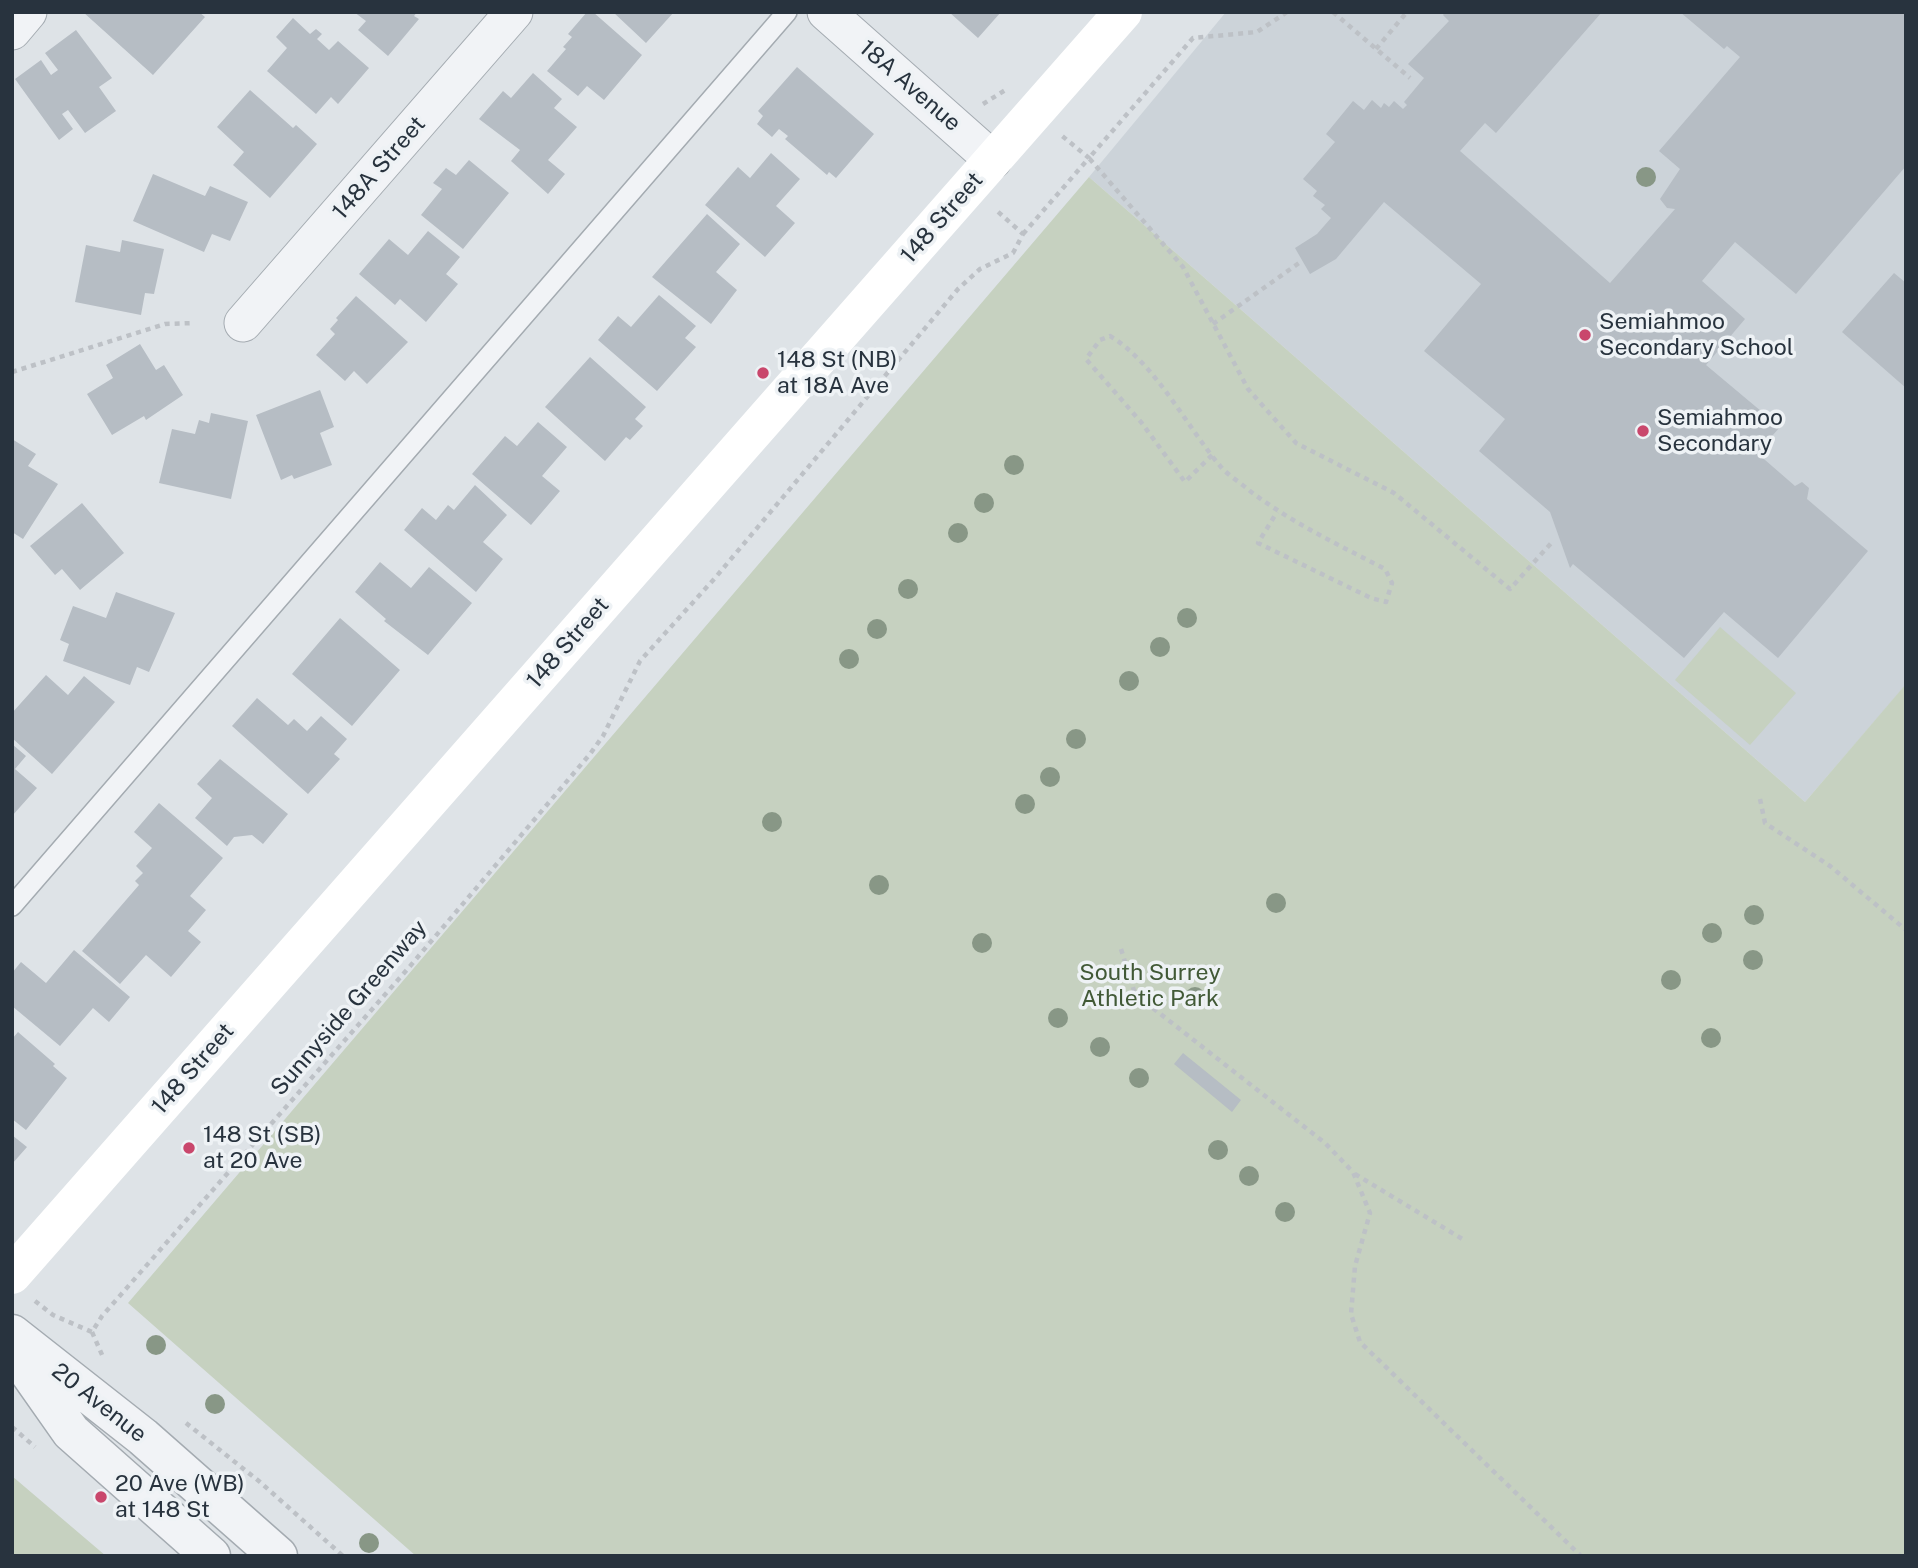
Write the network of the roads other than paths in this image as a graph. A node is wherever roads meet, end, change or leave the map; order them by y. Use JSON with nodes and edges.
{"nodes":[{"id":1,"x":28,"y":12,"type":"edge"},
{"id":2,"x":514,"y":12,"type":"edge"},
{"id":3,"x":787,"y":12,"type":"edge"},
{"id":4,"x":826,"y":12,"type":"edge"},
{"id":5,"x":1124,"y":12,"type":"edge"},
{"id":6,"x":12,"y":31,"type":"edge"},
{"id":7,"x":993,"y":160,"type":"junction"},
{"id":8,"x":243,"y":323,"type":"dead end"},
{"id":9,"x":12,"y":906,"type":"edge"},
{"id":10,"x":12,"y":1275,"type":"edge"},
{"id":11,"x":12,"y":1334,"type":"edge"},
{"id":12,"x":12,"y":1349,"type":"edge"},
{"id":13,"x":211,"y":1556,"type":"edge"},
{"id":14,"x":278,"y":1556,"type":"edge"}],
"edges":[{"from":1,"to":6,"type":"street"},
{"from":2,"to":8,"type":"street","name":"148A Street"},
{"from":3,"to":9,"type":"lane"},
{"from":4,"to":7,"type":"street","name":"18A Avenue"},
{"from":5,"to":7,"type":"main road","name":"148 Street"},
{"from":7,"to":10,"type":"main road","name":"148 Street"},
{"from":11,"to":14,"type":"street","name":"20 Avenue"},
{"from":12,"to":13,"type":"street","name":"20 Avenue"}]}
